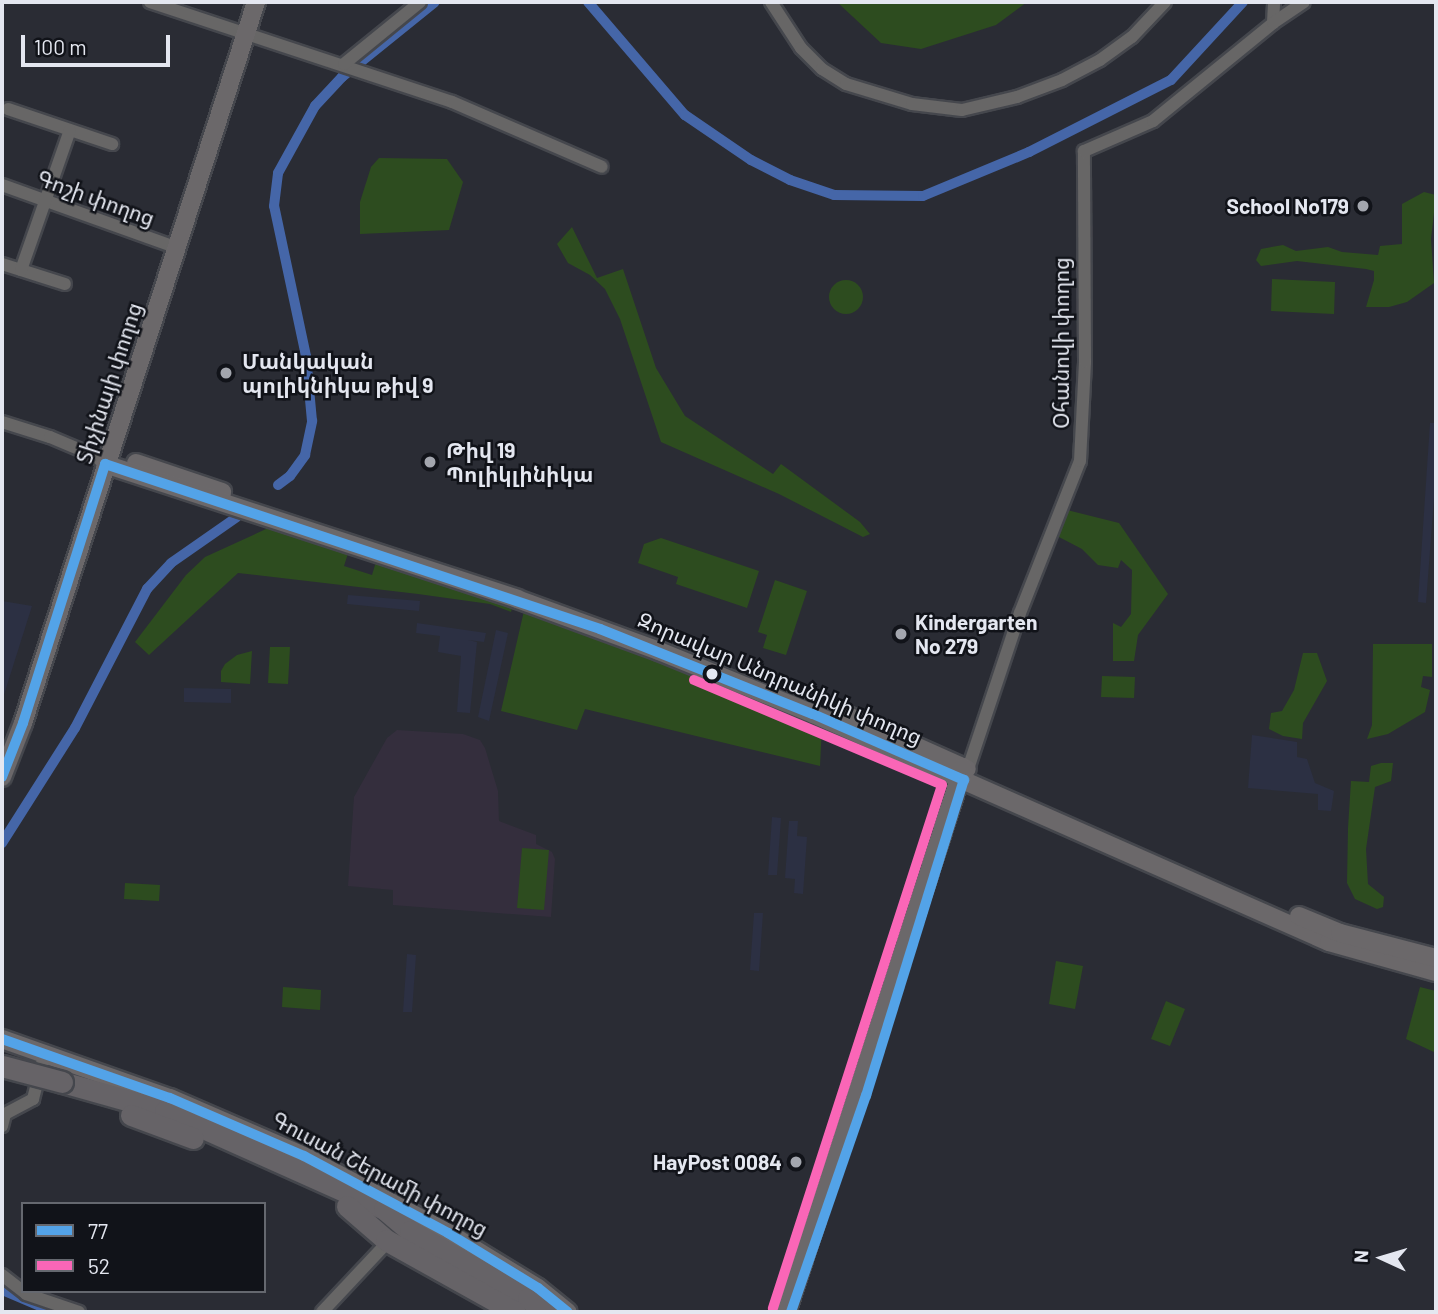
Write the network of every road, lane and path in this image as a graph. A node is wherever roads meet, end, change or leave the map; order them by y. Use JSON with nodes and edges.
{"nodes":[{"id":1,"x":150,"y":2,"type":"edge"},
{"id":2,"x":256,"y":2,"type":"edge"},
{"id":3,"x":420,"y":2,"type":"edge"},
{"id":4,"x":771,"y":2,"type":"edge"},
{"id":5,"x":1165,"y":2,"type":"edge"},
{"id":6,"x":1274,"y":2,"type":"edge"},
{"id":7,"x":1304,"y":2,"type":"edge"},
{"id":8,"x":1273,"y":23,"type":"junction"},
{"id":9,"x":246,"y":33,"type":"junction"},
{"id":10,"x":344,"y":64,"type":"junction"},
{"id":11,"x":8,"y":109,"type":"dead end"},
{"id":12,"x":70,"y":130,"type":"junction"},
{"id":13,"x":112,"y":144,"type":"dead end"},
{"id":14,"x":602,"y":167,"type":"dead end"},
{"id":15,"x":2,"y":185,"type":"edge"},
{"id":16,"x":46,"y":201,"type":"junction"},
{"id":17,"x":177,"y":248,"type":"junction"},
{"id":18,"x":2,"y":264,"type":"edge"},
{"id":19,"x":21,"y":270,"type":"junction"},
{"id":20,"x":65,"y":284,"type":"dead end"},
{"id":21,"x":2,"y":422,"type":"edge"},
{"id":22,"x":103,"y":458,"type":"junction"},
{"id":23,"x":963,"y":773,"type":"junction"},
{"id":24,"x":2,"y":777,"type":"edge"},
{"id":25,"x":1436,"y":958,"type":"edge"},
{"id":26,"x":1436,"y":972,"type":"edge"},
{"id":27,"x":6,"y":1040,"type":"edge"},
{"id":28,"x":45,"y":1052,"type":"junction"},
{"id":29,"x":2,"y":1066,"type":"edge"},
{"id":30,"x":2,"y":1079,"type":"edge"},
{"id":31,"x":60,"y":1088,"type":"junction"},
{"id":32,"x":2,"y":1126,"type":"edge"},
{"id":33,"x":347,"y":1206,"type":"junction"},
{"id":34,"x":401,"y":1213,"type":"junction"},
{"id":35,"x":383,"y":1247,"type":"dead end"},
{"id":36,"x":2,"y":1275,"type":"edge"},
{"id":37,"x":21,"y":1290,"type":"edge"},
{"id":38,"x":25,"y":1293,"type":"edge"},
{"id":39,"x":79,"y":1312,"type":"edge"},
{"id":40,"x":322,"y":1312,"type":"edge"},
{"id":41,"x":515,"y":1312,"type":"edge"},
{"id":42,"x":545,"y":1312,"type":"edge"},
{"id":43,"x":568,"y":1312,"type":"edge"},
{"id":44,"x":789,"y":1312,"type":"edge"}],
"edges":[{"from":1,"to":9,"type":"street"},
{"from":2,"to":9,"type":"main road","name":"Տիչինայի փողոց"},
{"from":3,"to":10,"type":"street"},
{"from":4,"to":5,"type":"street"},
{"from":6,"to":8,"type":"street"},
{"from":7,"to":8,"type":"street","name":"Օհանովի փողոց"},
{"from":8,"to":23,"type":"street","name":"Օհանովի փողոց"},
{"from":9,"to":10,"type":"street"},
{"from":9,"to":17,"type":"main road","name":"Տիչինայի փողոց"},
{"from":10,"to":14,"type":"street"},
{"from":11,"to":12,"type":"street"},
{"from":12,"to":13,"type":"street"},
{"from":12,"to":16,"type":"street"},
{"from":15,"to":16,"type":"street","name":"Գոշի փողոց"},
{"from":16,"to":17,"type":"street","name":"Գոշի փողոց"},
{"from":16,"to":19,"type":"street"},
{"from":17,"to":22,"type":"main road","name":"Տիչինայի փողոց"},
{"from":18,"to":19,"type":"street"},
{"from":19,"to":20,"type":"street"},
{"from":21,"to":22,"type":"street"},
{"from":22,"to":23,"type":"main road","name":"Զորավար Անդրանիկի փողոց"},
{"from":22,"to":24,"type":"main road","name":"Տիչինայի փողոց"},
{"from":23,"to":25,"type":"main road","name":"Զորավար Անդրանիկի փողոց"},
{"from":23,"to":26,"type":"main road","name":"Զորավար Անդրանիկի փողոց"},
{"from":23,"to":44,"type":"main road","name":"Օհանովի փողոց"},
{"from":27,"to":28,"type":"main road","name":"Գուսան Շերամի փողոց"},
{"from":28,"to":32,"type":"street"},
{"from":28,"to":34,"type":"main road","name":"Գուսան Շերամի փողոց"},
{"from":29,"to":31,"type":"highway","bridge":true},
{"from":30,"to":31,"type":"highway"},
{"from":31,"to":33,"type":"highway"},
{"from":31,"to":34,"type":"highway"},
{"from":33,"to":34,"type":"highway"},
{"from":33,"to":41,"type":"highway"},
{"from":34,"to":42,"type":"highway"},
{"from":34,"to":43,"type":"main road","name":"Գուսան Շերամի փողոց"},
{"from":35,"to":40,"type":"street"},
{"from":36,"to":37,"type":"street"},
{"from":38,"to":39,"type":"street"}]}
